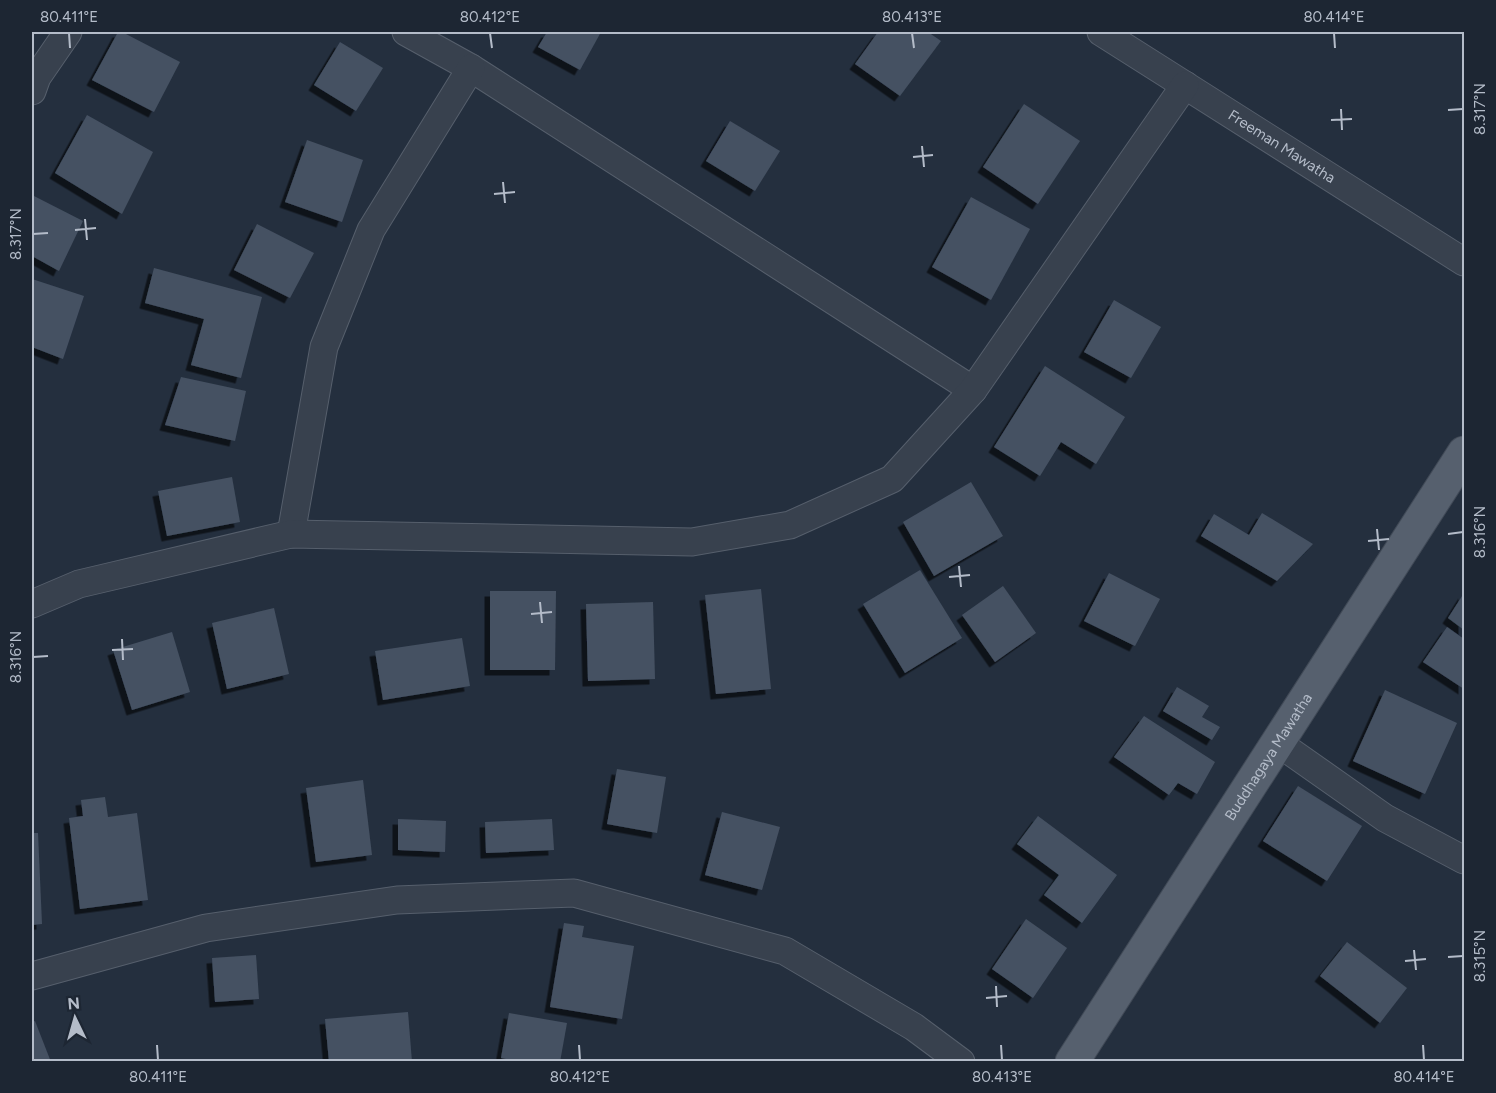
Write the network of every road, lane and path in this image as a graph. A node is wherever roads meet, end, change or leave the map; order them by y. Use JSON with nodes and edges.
{"nodes":[{"id":1,"x":68,"y":32,"type":"edge"},
{"id":2,"x":406,"y":32,"type":"edge"},
{"id":3,"x":1101,"y":32,"type":"edge"},
{"id":4,"x":471,"y":68,"type":"junction"},
{"id":5,"x":34,"y":81,"type":"edge"},
{"id":6,"x":1185,"y":85,"type":"junction"},
{"id":7,"x":1464,"y":262,"type":"edge"},
{"id":8,"x":973,"y":390,"type":"junction"},
{"id":9,"x":1464,"y":453,"type":"edge"},
{"id":10,"x":291,"y":534,"type":"junction"},
{"id":11,"x":32,"y":604,"type":"edge"},
{"id":12,"x":1277,"y":742,"type":"junction"},
{"id":13,"x":1464,"y":860,"type":"edge"},
{"id":14,"x":32,"y":976,"type":"edge"},
{"id":15,"x":961,"y":1062,"type":"edge"},
{"id":16,"x":1072,"y":1062,"type":"edge"}],
"edges":[{"from":1,"to":5,"type":"street"},
{"from":2,"to":4,"type":"street"},
{"from":3,"to":6,"type":"street","name":"Freeman Mawatha"},
{"from":4,"to":8,"type":"street"},
{"from":4,"to":10,"type":"street"},
{"from":6,"to":7,"type":"street","name":"Freeman Mawatha"},
{"from":6,"to":8,"type":"street"},
{"from":8,"to":10,"type":"street"},
{"from":9,"to":12,"type":"main road","name":"Buddhagaya Mawatha"},
{"from":10,"to":11,"type":"street"},
{"from":12,"to":13,"type":"street"},
{"from":12,"to":16,"type":"main road","name":"Buddhagaya Mawatha"},
{"from":14,"to":15,"type":"street"}]}
